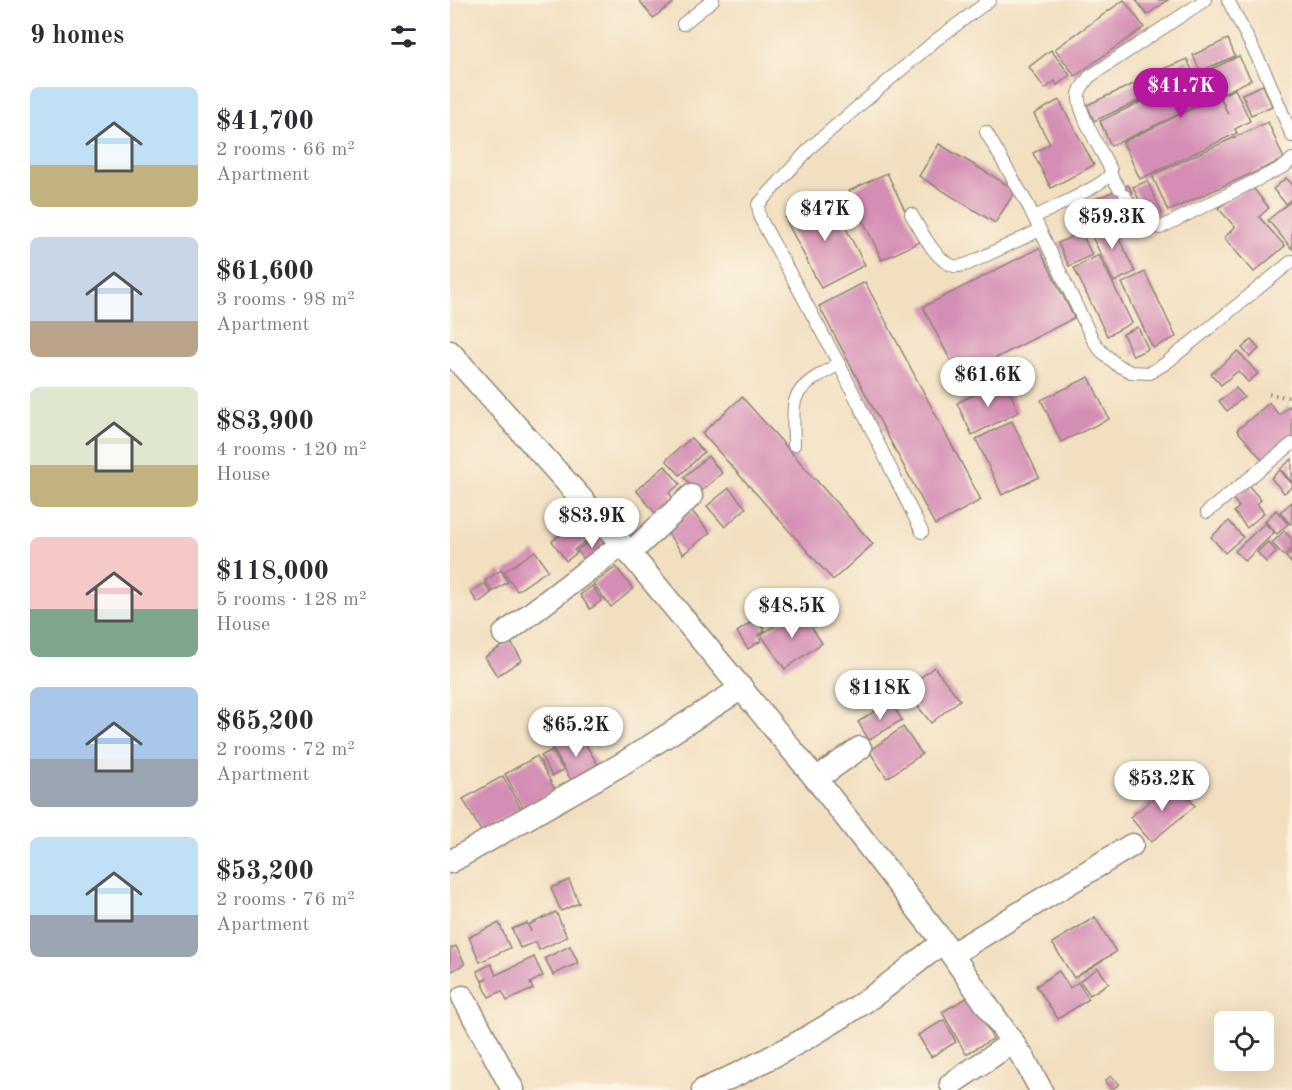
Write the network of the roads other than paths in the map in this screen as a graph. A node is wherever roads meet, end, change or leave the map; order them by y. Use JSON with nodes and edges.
{"nodes":[{"id":1,"x":713,"y":0,"type":"edge"},
{"id":2,"x":990,"y":0,"type":"edge"},
{"id":3,"x":1205,"y":0,"type":"edge"},
{"id":4,"x":1228,"y":0,"type":"edge"},
{"id":5,"x":683,"y":24,"type":"dead end"},
{"id":6,"x":986,"y":132,"type":"dead end"},
{"id":7,"x":1292,"y":136,"type":"edge"},
{"id":8,"x":1292,"y":159,"type":"edge"},
{"id":9,"x":1110,"y":174,"type":"junction"},
{"id":10,"x":911,"y":214,"type":"dead end"},
{"id":11,"x":1034,"y":217,"type":"junction"},
{"id":12,"x":1040,"y":230,"type":"junction"},
{"id":13,"x":1292,"y":261,"type":"edge"},
{"id":14,"x":450,"y":352,"type":"edge"},
{"id":15,"x":839,"y":364,"type":"junction"},
{"id":16,"x":1292,"y":444,"type":"edge"},
{"id":17,"x":794,"y":445,"type":"dead end"},
{"id":18,"x":691,"y":496,"type":"dead end"},
{"id":19,"x":1207,"y":512,"type":"dead end"},
{"id":20,"x":922,"y":532,"type":"dead end"},
{"id":21,"x":626,"y":548,"type":"junction"},
{"id":22,"x":504,"y":634,"type":"dead end"},
{"id":23,"x":742,"y":688,"type":"junction"},
{"id":24,"x":861,"y":748,"type":"dead end"},
{"id":25,"x":816,"y":779,"type":"junction"},
{"id":26,"x":1132,"y":844,"type":"dead end"},
{"id":27,"x":450,"y":862,"type":"edge"},
{"id":28,"x":947,"y":948,"type":"junction"},
{"id":29,"x":464,"y":997,"type":"dead end"},
{"id":30,"x":1013,"y":1042,"type":"junction"},
{"id":31,"x":951,"y":1084,"type":"dead end"},
{"id":32,"x":513,"y":1090,"type":"edge"},
{"id":33,"x":703,"y":1090,"type":"edge"},
{"id":34,"x":1041,"y":1090,"type":"edge"}],
"edges":[{"from":1,"to":5,"type":"lane"},
{"from":2,"to":15,"type":"lane"},
{"from":3,"to":9,"type":"lane"},
{"from":4,"to":7,"type":"lane"},
{"from":6,"to":11,"type":"lane"},
{"from":8,"to":9,"type":"lane"},
{"from":9,"to":11,"type":"lane"},
{"from":10,"to":12,"type":"lane"},
{"from":11,"to":12,"type":"lane"},
{"from":12,"to":13,"type":"lane"},
{"from":14,"to":21,"type":"street"},
{"from":15,"to":17,"type":"lane"},
{"from":15,"to":20,"type":"lane"},
{"from":16,"to":19,"type":"lane"},
{"from":18,"to":21,"type":"street"},
{"from":21,"to":22,"type":"street"},
{"from":21,"to":23,"type":"street"},
{"from":23,"to":25,"type":"street"},
{"from":23,"to":27,"type":"street"},
{"from":24,"to":25,"type":"street"},
{"from":25,"to":28,"type":"street"},
{"from":26,"to":28,"type":"street"},
{"from":28,"to":30,"type":"street"},
{"from":28,"to":33,"type":"street"},
{"from":29,"to":32,"type":"street"},
{"from":30,"to":31,"type":"street"},
{"from":30,"to":34,"type":"street"}]}
